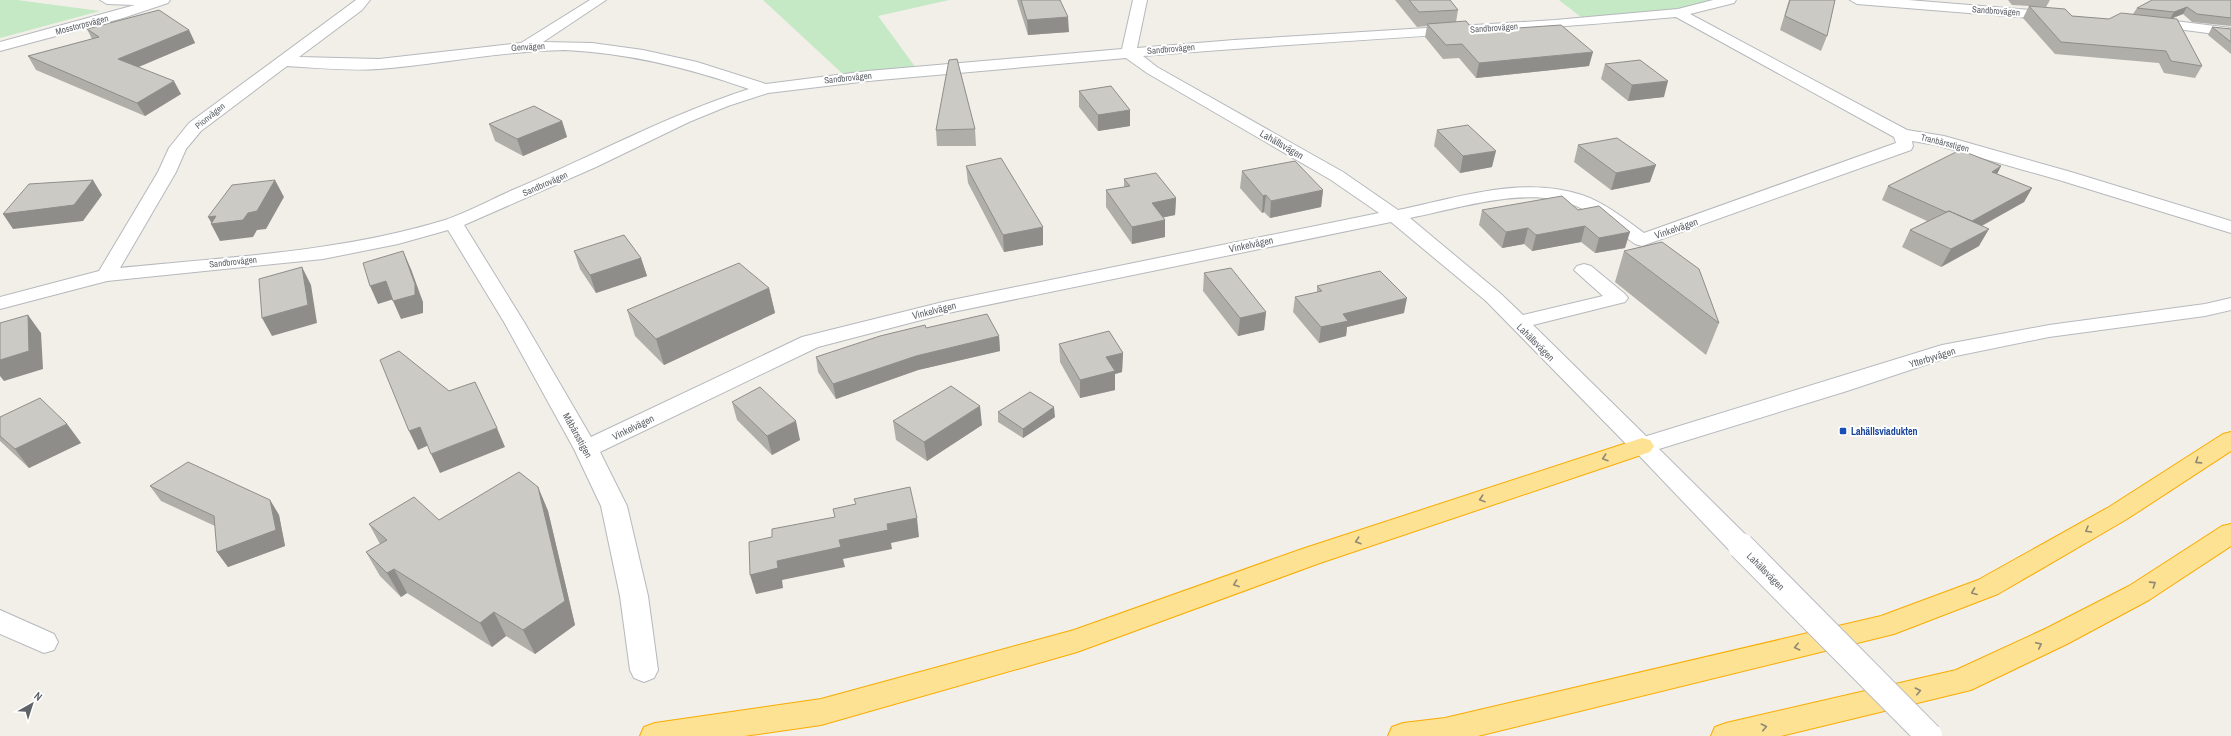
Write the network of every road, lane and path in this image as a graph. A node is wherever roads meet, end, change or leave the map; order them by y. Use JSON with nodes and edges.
{"nodes":[{"id":1,"x":107,"y":0,"type":"edge"},
{"id":2,"x":160,"y":0,"type":"edge"},
{"id":3,"x":363,"y":0,"type":"edge"},
{"id":4,"x":599,"y":0,"type":"edge"},
{"id":5,"x":1140,"y":0,"type":"edge"},
{"id":6,"x":1729,"y":0,"type":"edge"},
{"id":7,"x":1857,"y":0,"type":"edge"},
{"id":8,"x":1678,"y":13,"type":"junction"},
{"id":9,"x":2066,"y":16,"type":"edge"},
{"id":10,"x":2140,"y":21,"type":"edge"},
{"id":11,"x":2231,"y":32,"type":"edge"},
{"id":12,"x":525,"y":46,"type":"junction"},
{"id":13,"x":0,"y":47,"type":"edge"},
{"id":14,"x":1129,"y":53,"type":"junction"},
{"id":15,"x":285,"y":61,"type":"junction"},
{"id":16,"x":765,"y":89,"type":"junction"},
{"id":17,"x":1902,"y":134,"type":"junction"},
{"id":18,"x":1394,"y":215,"type":"junction"},
{"id":19,"x":453,"y":223,"type":"junction"},
{"id":20,"x":2231,"y":227,"type":"edge"},
{"id":21,"x":1584,"y":270,"type":"dead end"},
{"id":22,"x":106,"y":276,"type":"junction"},
{"id":23,"x":0,"y":303,"type":"edge"},
{"id":24,"x":2231,"y":304,"type":"edge"},
{"id":25,"x":1517,"y":323,"type":"junction"},
{"id":26,"x":2231,"y":440,"type":"edge"},
{"id":27,"x":1642,"y":446,"type":"junction"},
{"id":28,"x":586,"y":449,"type":"junction"},
{"id":29,"x":2231,"y":533,"type":"edge"},
{"id":30,"x":0,"y":621,"type":"edge"},
{"id":31,"x":44,"y":642,"type":"dead end"},
{"id":32,"x":644,"y":670,"type":"dead end"},
{"id":33,"x":655,"y":736,"type":"edge"},
{"id":34,"x":1402,"y":736,"type":"edge"},
{"id":35,"x":1726,"y":736,"type":"edge"},
{"id":36,"x":1929,"y":736,"type":"edge"}],
"edges":[{"from":1,"to":2,"type":"street"},
{"from":2,"to":13,"type":"street","name":"Mosstorpsvägen"},
{"from":3,"to":15,"type":"street","name":"Pionvägen"},
{"from":4,"to":12,"type":"street"},
{"from":5,"to":14,"type":"street"},
{"from":6,"to":8,"type":"street","name":"Sandbrovägen"},
{"from":7,"to":9,"type":"street","name":"Sandbrovägen"},
{"from":8,"to":14,"type":"street","name":"Sandbrovägen"},
{"from":8,"to":17,"type":"street","name":"Tranbärsstigen"},
{"from":10,"to":11,"type":"street"},
{"from":12,"to":15,"type":"street","name":"Genvägen"},
{"from":12,"to":16,"type":"street","name":"Genvägen"},
{"from":14,"to":16,"type":"street","name":"Sandbrovägen"},
{"from":14,"to":18,"type":"street","name":"Lahällsvägen"},
{"from":15,"to":22,"type":"street","name":"Pionvägen"},
{"from":16,"to":19,"type":"street","name":"Sandbrovägen"},
{"from":17,"to":18,"type":"street","name":"Vinkelvägen"},
{"from":17,"to":20,"type":"street","name":"Tranbärsstigen"},
{"from":18,"to":25,"type":"street","name":"Lahällsvägen"},
{"from":18,"to":28,"type":"street","name":"Vinkelvägen"},
{"from":19,"to":22,"type":"street","name":"Sandbrovägen"},
{"from":19,"to":28,"type":"street","name":"Måbärsstigen"},
{"from":21,"to":25,"type":"street"},
{"from":22,"to":23,"type":"street","name":"Sandbrovägen"},
{"from":24,"to":27,"type":"street","name":"Ytterbyvägen"},
{"from":25,"to":27,"type":"street","name":"Lahällsvägen"},
{"from":26,"to":34,"type":"highway","one_way":true},
{"from":27,"to":33,"type":"highway","one_way":true},
{"from":27,"to":36,"type":"street","name":"Lahällsvägen","bridge":true},
{"from":28,"to":32,"type":"street","name":"Måbärsstigen"},
{"from":35,"to":29,"type":"highway","one_way":true},
{"from":30,"to":31,"type":"street"}]}
